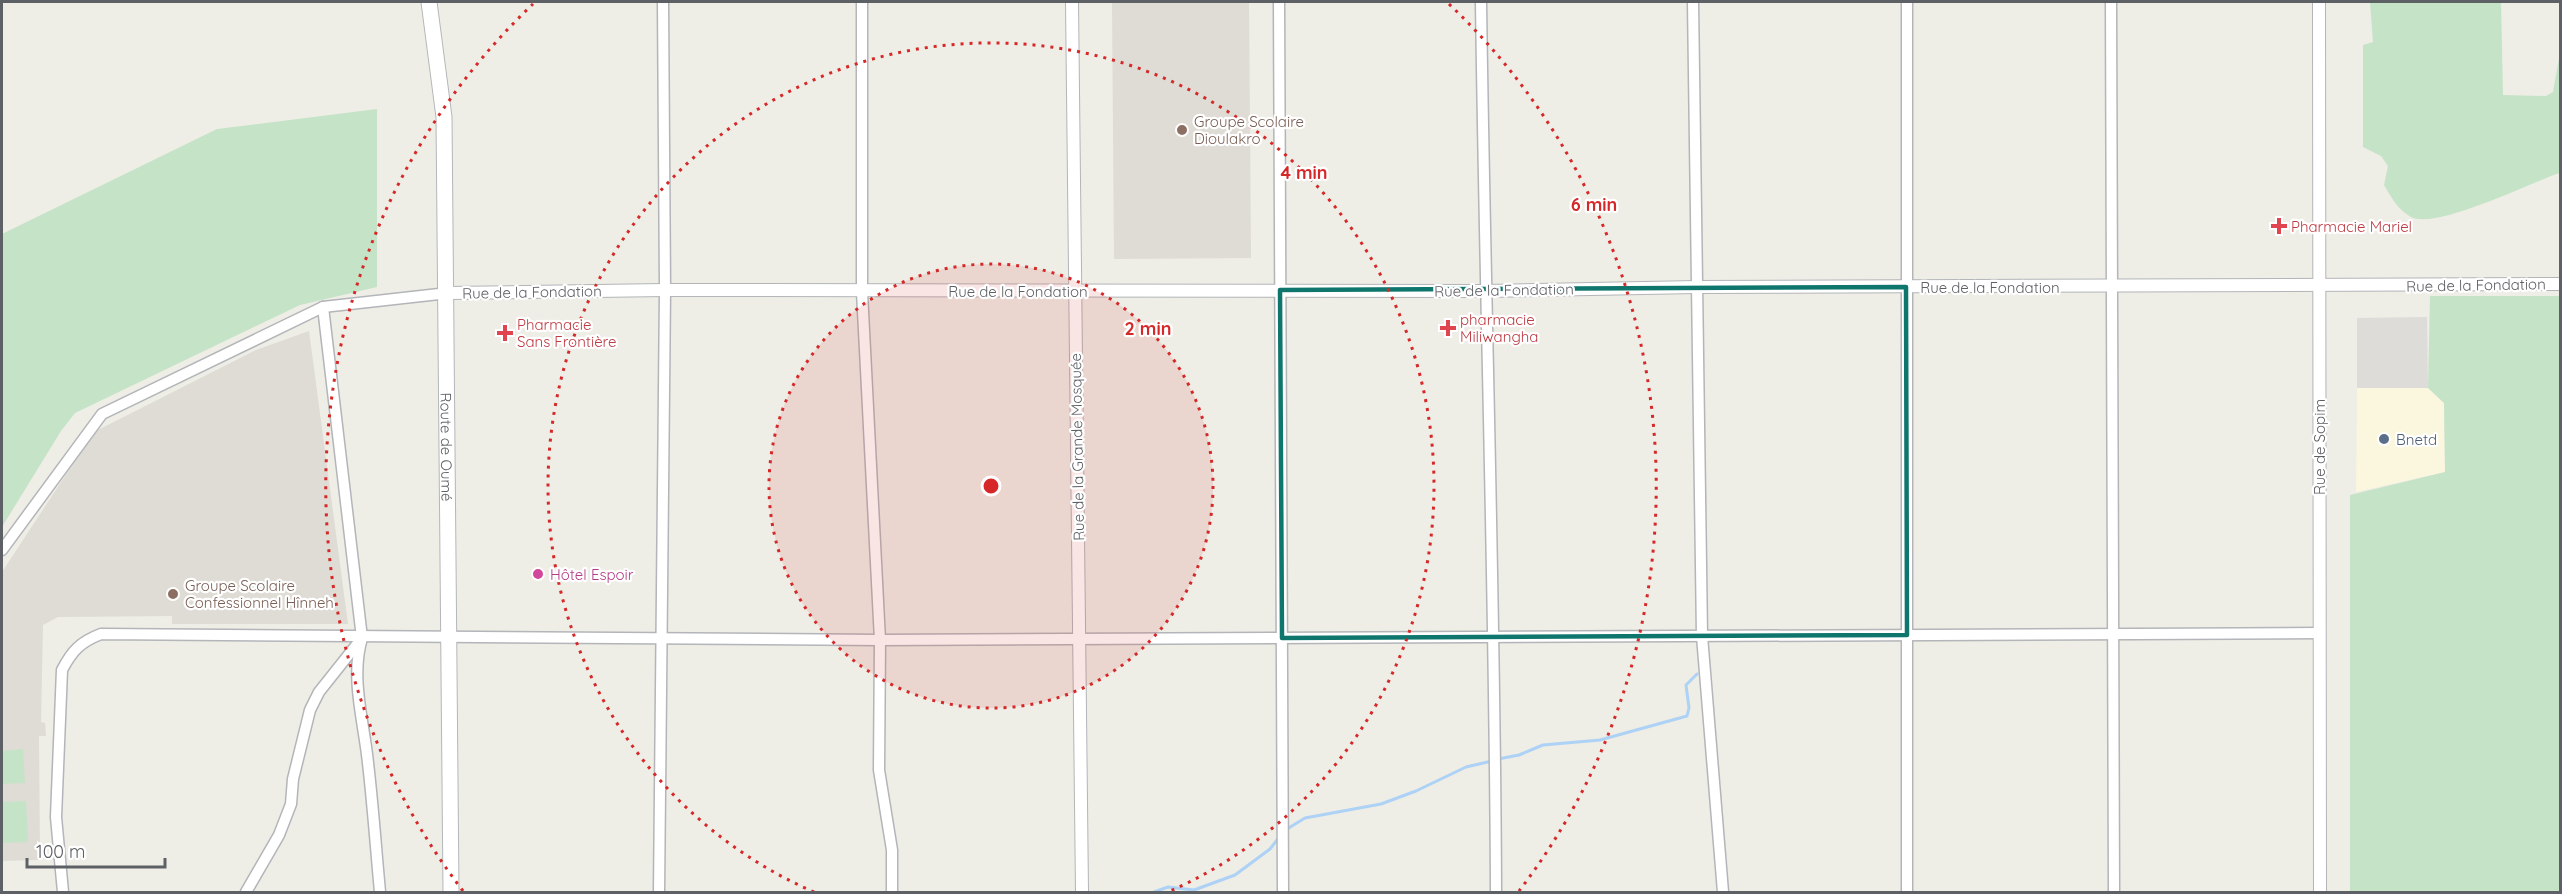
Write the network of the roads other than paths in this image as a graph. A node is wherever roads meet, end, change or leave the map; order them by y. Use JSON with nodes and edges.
{"nodes":[{"id":1,"x":429,"y":2,"type":"edge"},
{"id":2,"x":663,"y":2,"type":"edge"},
{"id":3,"x":862,"y":2,"type":"edge"},
{"id":4,"x":1072,"y":2,"type":"edge"},
{"id":5,"x":1279,"y":2,"type":"edge"},
{"id":6,"x":1481,"y":2,"type":"edge"},
{"id":7,"x":1693,"y":2,"type":"edge"},
{"id":8,"x":1907,"y":2,"type":"edge"},
{"id":9,"x":2111,"y":2,"type":"edge"},
{"id":10,"x":2319,"y":2,"type":"edge"},
{"id":11,"x":2560,"y":284,"type":"edge"},
{"id":12,"x":1697,"y":287,"type":"junction"},
{"id":13,"x":1906,"y":287,"type":"junction"},
{"id":14,"x":2112,"y":287,"type":"junction"},
{"id":15,"x":2319,"y":287,"type":"junction"},
{"id":16,"x":665,"y":290,"type":"junction"},
{"id":17,"x":1280,"y":290,"type":"junction"},
{"id":18,"x":1073,"y":291,"type":"junction"},
{"id":19,"x":1485,"y":291,"type":"junction"},
{"id":20,"x":862,"y":292,"type":"junction"},
{"id":21,"x":448,"y":293,"type":"junction"},
{"id":22,"x":323,"y":307,"type":"junction"},
{"id":23,"x":2,"y":550,"type":"edge"},
{"id":24,"x":2319,"y":633,"type":"junction"},
{"id":25,"x":2113,"y":634,"type":"junction"},
{"id":26,"x":1907,"y":635,"type":"junction"},
{"id":27,"x":1702,"y":636,"type":"junction"},
{"id":28,"x":1495,"y":637,"type":"junction"},
{"id":29,"x":362,"y":638,"type":"junction"},
{"id":30,"x":1282,"y":638,"type":"junction"},
{"id":31,"x":449,"y":639,"type":"junction"},
{"id":32,"x":1081,"y":639,"type":"junction"},
{"id":33,"x":662,"y":640,"type":"junction"},
{"id":34,"x":880,"y":640,"type":"junction"},
{"id":35,"x":63,"y":892,"type":"edge"},
{"id":36,"x":246,"y":892,"type":"edge"},
{"id":37,"x":380,"y":892,"type":"edge"},
{"id":38,"x":451,"y":892,"type":"edge"},
{"id":39,"x":659,"y":892,"type":"edge"},
{"id":40,"x":892,"y":892,"type":"edge"},
{"id":41,"x":1082,"y":892,"type":"edge"},
{"id":42,"x":1283,"y":892,"type":"edge"},
{"id":43,"x":1496,"y":892,"type":"edge"},
{"id":44,"x":1723,"y":892,"type":"edge"},
{"id":45,"x":1907,"y":892,"type":"edge"},
{"id":46,"x":2114,"y":892,"type":"edge"},
{"id":47,"x":2320,"y":892,"type":"edge"}],
"edges":[{"from":1,"to":21,"type":"main road","name":"Route de Oumé"},
{"from":2,"to":16,"type":"street"},
{"from":3,"to":20,"type":"street"},
{"from":4,"to":18,"type":"street","name":"Rue de la Grande Mosquée"},
{"from":5,"to":17,"type":"street"},
{"from":6,"to":19,"type":"street"},
{"from":7,"to":12,"type":"street"},
{"from":8,"to":13,"type":"street"},
{"from":9,"to":14,"type":"street"},
{"from":10,"to":15,"type":"street","name":"Rue de Sopim"},
{"from":11,"to":15,"type":"street","name":"Rue de la Fondation"},
{"from":12,"to":13,"type":"street","name":"Rue de la Fondation"},
{"from":12,"to":19,"type":"street","name":"Rue de la Fondation"},
{"from":12,"to":27,"type":"street"},
{"from":13,"to":14,"type":"street","name":"Rue de la Fondation"},
{"from":13,"to":26,"type":"street"},
{"from":14,"to":15,"type":"street","name":"Rue de la Fondation"},
{"from":14,"to":25,"type":"street"},
{"from":15,"to":24,"type":"street","name":"Rue de Sopim"},
{"from":16,"to":20,"type":"street","name":"Rue de la Fondation"},
{"from":16,"to":21,"type":"street","name":"Rue de la Fondation"},
{"from":16,"to":33,"type":"street"},
{"from":17,"to":18,"type":"street","name":"Rue de la Fondation"},
{"from":17,"to":19,"type":"street","name":"Rue de la Fondation"},
{"from":17,"to":30,"type":"street"},
{"from":18,"to":20,"type":"street","name":"Rue de la Fondation"},
{"from":18,"to":32,"type":"street","name":"Rue de la Grande Mosquée"},
{"from":19,"to":28,"type":"street"},
{"from":20,"to":34,"type":"street"},
{"from":21,"to":22,"type":"street"},
{"from":21,"to":31,"type":"main road","name":"Route de Oumé"},
{"from":22,"to":23,"type":"street"},
{"from":22,"to":29,"type":"street"},
{"from":24,"to":25,"type":"street"},
{"from":24,"to":47,"type":"street","name":"Rue de Sopim"},
{"from":25,"to":26,"type":"street"},
{"from":25,"to":46,"type":"street"},
{"from":26,"to":27,"type":"street"},
{"from":26,"to":45,"type":"street"},
{"from":27,"to":28,"type":"street"},
{"from":27,"to":44,"type":"street"},
{"from":28,"to":30,"type":"street"},
{"from":28,"to":43,"type":"street"},
{"from":29,"to":31,"type":"street"},
{"from":29,"to":35,"type":"street"},
{"from":29,"to":36,"type":"street"},
{"from":29,"to":37,"type":"street"},
{"from":30,"to":32,"type":"street"},
{"from":30,"to":42,"type":"street"},
{"from":31,"to":33,"type":"street"},
{"from":31,"to":38,"type":"main road","name":"Route de Oumé"},
{"from":32,"to":34,"type":"street"},
{"from":32,"to":41,"type":"street","name":"Rue de la Grande Mosquée"},
{"from":33,"to":34,"type":"street"},
{"from":33,"to":39,"type":"street"},
{"from":34,"to":40,"type":"street"}]}
